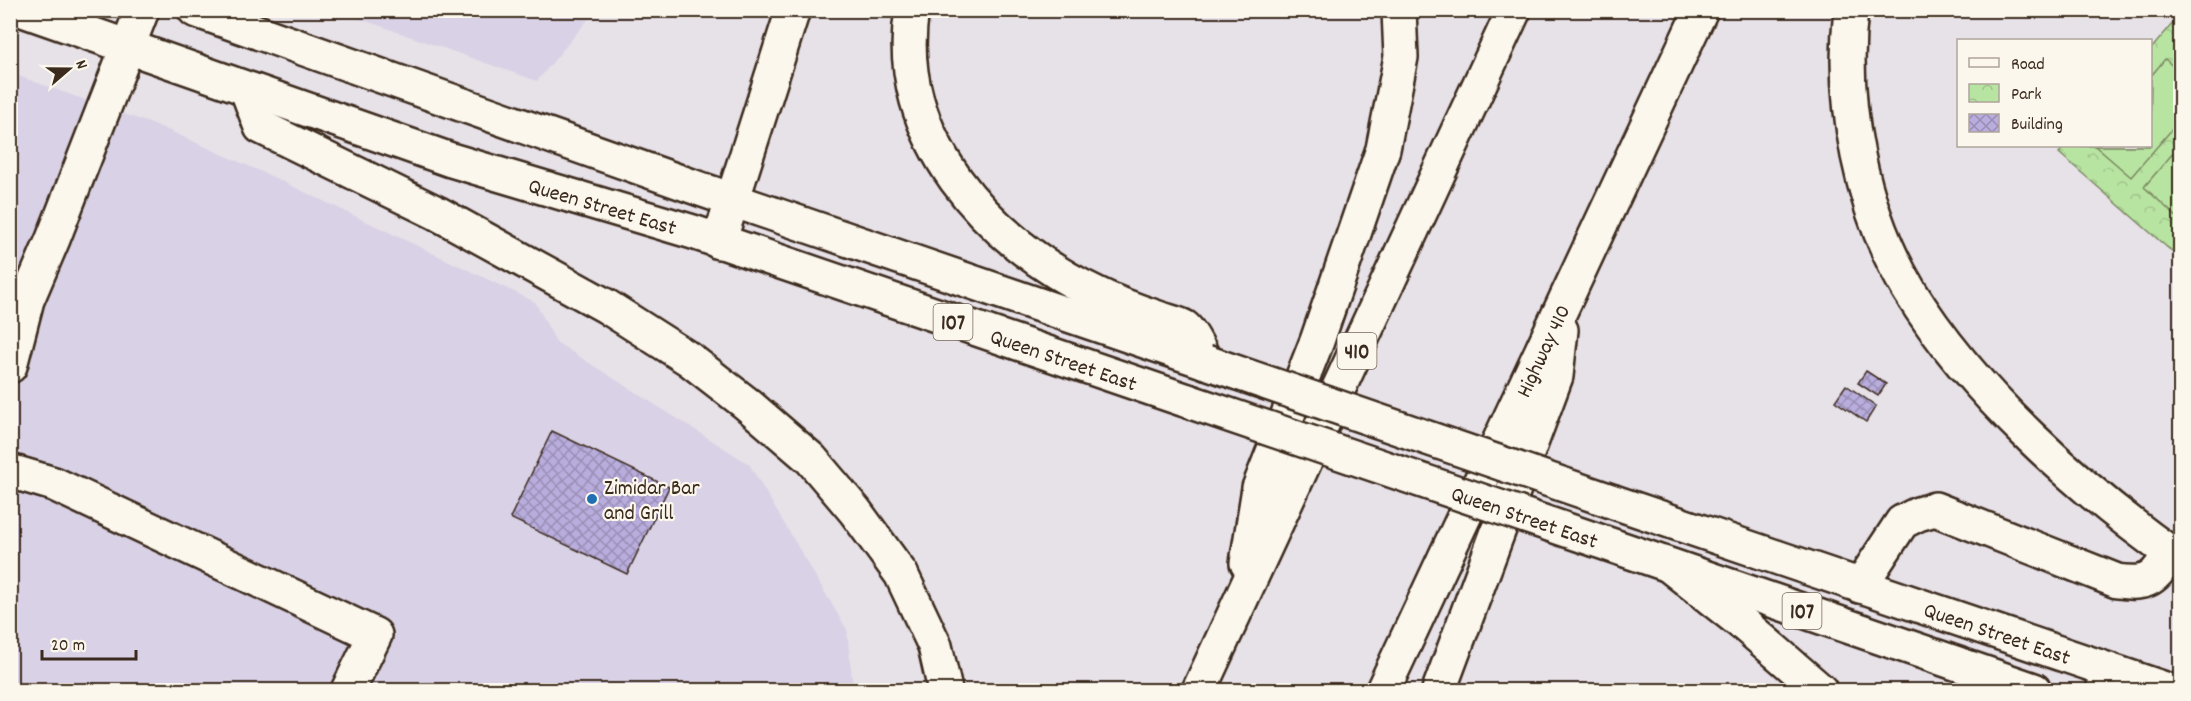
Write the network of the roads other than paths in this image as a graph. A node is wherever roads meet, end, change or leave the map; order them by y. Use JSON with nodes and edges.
{"nodes":[{"id":1,"x":23,"y":10,"type":"edge"},
{"id":2,"x":142,"y":10,"type":"edge"},
{"id":3,"x":195,"y":10,"type":"edge"},
{"id":4,"x":793,"y":10,"type":"edge"},
{"id":5,"x":912,"y":10,"type":"edge"},
{"id":6,"x":1399,"y":10,"type":"edge"},
{"id":7,"x":1514,"y":10,"type":"edge"},
{"id":8,"x":1701,"y":10,"type":"edge"},
{"id":9,"x":1851,"y":10,"type":"edge"},
{"id":10,"x":127,"y":48,"type":"junction"},
{"id":11,"x":247,"y":90,"type":"junction"},
{"id":12,"x":733,"y":200,"type":"junction"},
{"id":13,"x":719,"y":242,"type":"junction"},
{"id":14,"x":1563,"y":307,"type":"junction"},
{"id":15,"x":1206,"y":362,"type":"junction"},
{"id":16,"x":10,"y":366,"type":"edge"},
{"id":17,"x":10,"y":471,"type":"edge"},
{"id":18,"x":2175,"y":556,"type":"edge"},
{"id":19,"x":1670,"y":566,"type":"junction"},
{"id":20,"x":1860,"y":586,"type":"junction"},
{"id":21,"x":1241,"y":601,"type":"junction"},
{"id":22,"x":2107,"y":681,"type":"edge"},
{"id":23,"x":348,"y":690,"type":"edge"},
{"id":24,"x":945,"y":690,"type":"edge"},
{"id":25,"x":1199,"y":690,"type":"edge"},
{"id":26,"x":1383,"y":690,"type":"edge"},
{"id":27,"x":1439,"y":690,"type":"edge"},
{"id":28,"x":1820,"y":690,"type":"edge"},
{"id":29,"x":2034,"y":690,"type":"edge"},
{"id":30,"x":2168,"y":690,"type":"edge"}],
"edges":[{"from":1,"to":10,"type":"main road","name":"Queen Street East"},
{"from":2,"to":10,"type":"main road"},
{"from":3,"to":12,"type":"main road","name":"Queen Street East"},
{"from":4,"to":12,"type":"main road"},
{"from":5,"to":15,"type":"main road"},
{"from":6,"to":21,"type":"main road"},
{"from":7,"to":21,"type":"main road","number":"410"},
{"from":8,"to":14,"type":"main road","name":"Highway 410"},
{"from":9,"to":18,"type":"main road"},
{"from":10,"to":11,"type":"main road","name":"Queen Street East"},
{"from":10,"to":16,"type":"main road"},
{"from":11,"to":13,"type":"main road","name":"Queen Street East"},
{"from":11,"to":24,"type":"main road"},
{"from":12,"to":13,"type":"main road"},
{"from":12,"to":15,"type":"main road","name":"Queen Street East"},
{"from":13,"to":19,"type":"main road","name":"Queen Street East","number":"107","bridge":true},
{"from":14,"to":26,"type":"main road","name":"Highway 410"},
{"from":14,"to":27,"type":"main road"},
{"from":15,"to":20,"type":"main road","name":"Queen Street East","number":"107","bridge":true},
{"from":17,"to":23,"type":"main road"},
{"from":18,"to":20,"type":"main road"},
{"from":19,"to":28,"type":"main road"},
{"from":19,"to":29,"type":"main road","name":"Queen Street East","number":"107"},
{"from":20,"to":22,"type":"main road","name":"Queen Street East","number":"107"},
{"from":21,"to":25,"type":"main road","number":"410"},
{"from":22,"to":30,"type":"main road","name":"Queen Street East","number":"107"}]}
